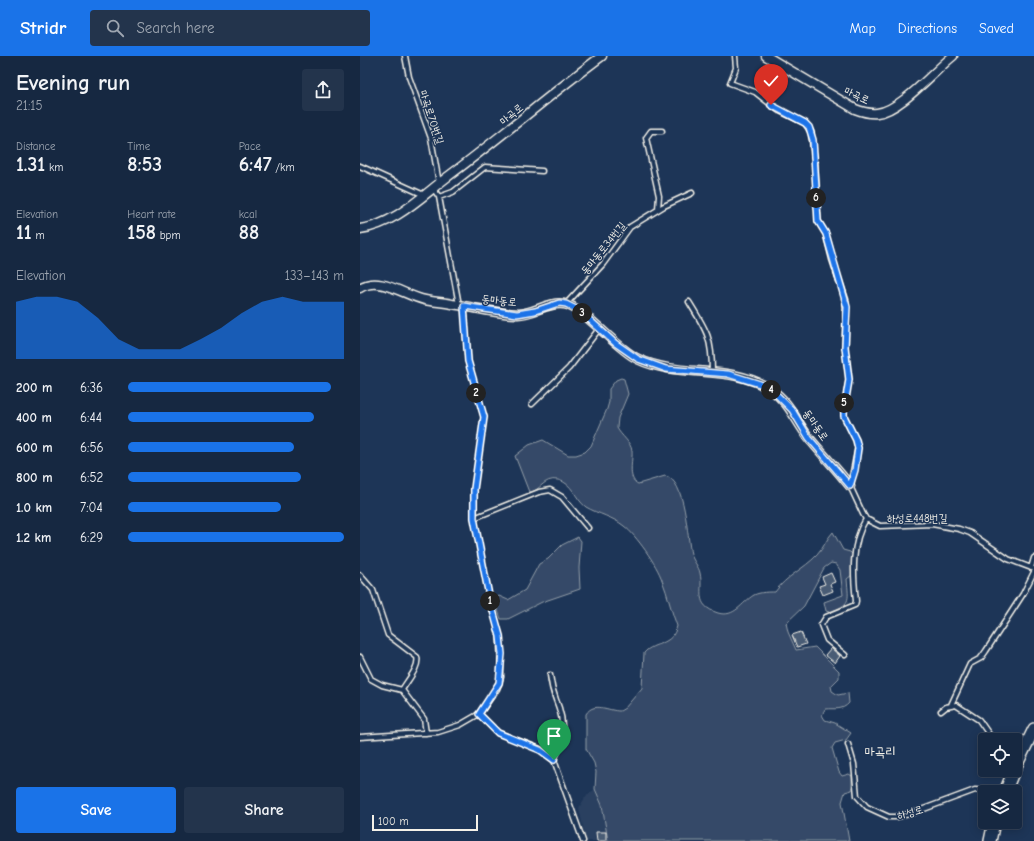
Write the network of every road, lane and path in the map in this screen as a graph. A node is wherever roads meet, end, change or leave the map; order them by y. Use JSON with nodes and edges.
{"nodes":[{"id":1,"x":405,"y":56,"type":"edge"},
{"id":2,"x":602,"y":56,"type":"edge"},
{"id":3,"x":734,"y":56,"type":"edge"},
{"id":4,"x":766,"y":56,"type":"edge"},
{"id":5,"x":953,"y":56,"type":"edge"},
{"id":6,"x":662,"y":131,"type":"dead end"},
{"id":7,"x":360,"y":166,"type":"edge"},
{"id":8,"x":542,"y":171,"type":"dead end"},
{"id":9,"x":436,"y":186,"type":"junction"},
{"id":10,"x":692,"y":193,"type":"dead end"},
{"id":11,"x":424,"y":195,"type":"junction"},
{"id":12,"x":440,"y":197,"type":"junction"},
{"id":13,"x":658,"y":209,"type":"junction"},
{"id":14,"x":360,"y":229,"type":"edge"},
{"id":15,"x":360,"y":288,"type":"edge"},
{"id":16,"x":689,"y":302,"type":"dead end"},
{"id":17,"x":566,"y":304,"type":"junction"},
{"id":18,"x":461,"y":306,"type":"junction"},
{"id":19,"x":599,"y":329,"type":"junction"},
{"id":20,"x":712,"y":372,"type":"junction"},
{"id":21,"x":532,"y":404,"type":"dead end"},
{"id":22,"x":850,"y":486,"type":"junction"},
{"id":23,"x":474,"y":518,"type":"junction"},
{"id":24,"x":866,"y":519,"type":"junction"},
{"id":25,"x":588,"y":528,"type":"dead end"},
{"id":26,"x":1034,"y":558,"type":"edge"},
{"id":27,"x":1033,"y":570,"type":"edge"},
{"id":28,"x":360,"y":575,"type":"edge"},
{"id":29,"x":845,"y":655,"type":"dead end"},
{"id":30,"x":360,"y":657,"type":"edge"},
{"id":31,"x":550,"y":676,"type":"dead end"},
{"id":32,"x":402,"y":690,"type":"junction"},
{"id":33,"x":951,"y":705,"type":"junction"},
{"id":34,"x":941,"y":711,"type":"dead end"},
{"id":35,"x":479,"y":714,"type":"junction"},
{"id":36,"x":1034,"y":729,"type":"edge"},
{"id":37,"x":426,"y":733,"type":"junction"},
{"id":38,"x":988,"y":733,"type":"edge"},
{"id":39,"x":360,"y":737,"type":"edge"},
{"id":40,"x":848,"y":744,"type":"dead end"},
{"id":41,"x":1022,"y":752,"type":"edge"},
{"id":42,"x":554,"y":760,"type":"junction"},
{"id":43,"x":978,"y":790,"type":"edge"},
{"id":44,"x":993,"y":829,"type":"edge"},
{"id":45,"x":583,"y":841,"type":"edge"},
{"id":46,"x":990,"y":841,"type":"edge"}],
"edges":[{"from":1,"to":9,"type":"lane","name":"마곡로70번길"},
{"from":2,"to":9,"type":"street","name":"마곡로"},
{"from":3,"to":22,"type":"lane"},
{"from":4,"to":5,"type":"street","name":"마곡로"},
{"from":6,"to":13,"type":"lane"},
{"from":7,"to":11,"type":"lane"},
{"from":8,"to":12,"type":"lane"},
{"from":9,"to":11,"type":"street","name":"마곡로"},
{"from":9,"to":12,"type":"lane"},
{"from":10,"to":13,"type":"lane","name":"동마동로34번길"},
{"from":11,"to":14,"type":"street","name":"마곡로"},
{"from":12,"to":18,"type":"lane"},
{"from":13,"to":17,"type":"lane","name":"동마동로34번길"},
{"from":15,"to":18,"type":"street","name":"동마동로"},
{"from":16,"to":20,"type":"lane"},
{"from":17,"to":18,"type":"street","name":"동마동로"},
{"from":17,"to":19,"type":"street","name":"동마동로"},
{"from":18,"to":23,"type":"lane"},
{"from":19,"to":20,"type":"street","name":"동마동로"},
{"from":19,"to":21,"type":"lane"},
{"from":20,"to":22,"type":"street","name":"동마동로"},
{"from":22,"to":24,"type":"lane"},
{"from":23,"to":25,"type":"lane"},
{"from":23,"to":35,"type":"lane"},
{"from":24,"to":27,"type":"lane","name":"하성로448번길"},
{"from":24,"to":29,"type":"lane"},
{"from":26,"to":27,"type":"lane"},
{"from":27,"to":33,"type":"lane"},
{"from":28,"to":32,"type":"lane"},
{"from":30,"to":32,"type":"lane"},
{"from":31,"to":42,"type":"lane"},
{"from":32,"to":37,"type":"lane"},
{"from":33,"to":34,"type":"lane"},
{"from":33,"to":38,"type":"lane"},
{"from":35,"to":37,"type":"lane"},
{"from":35,"to":42,"type":"lane"},
{"from":36,"to":41,"type":"street"},
{"from":37,"to":39,"type":"lane"},
{"from":40,"to":43,"type":"lane","name":"하성로"},
{"from":42,"to":45,"type":"lane"},
{"from":44,"to":46,"type":"street"}]}
